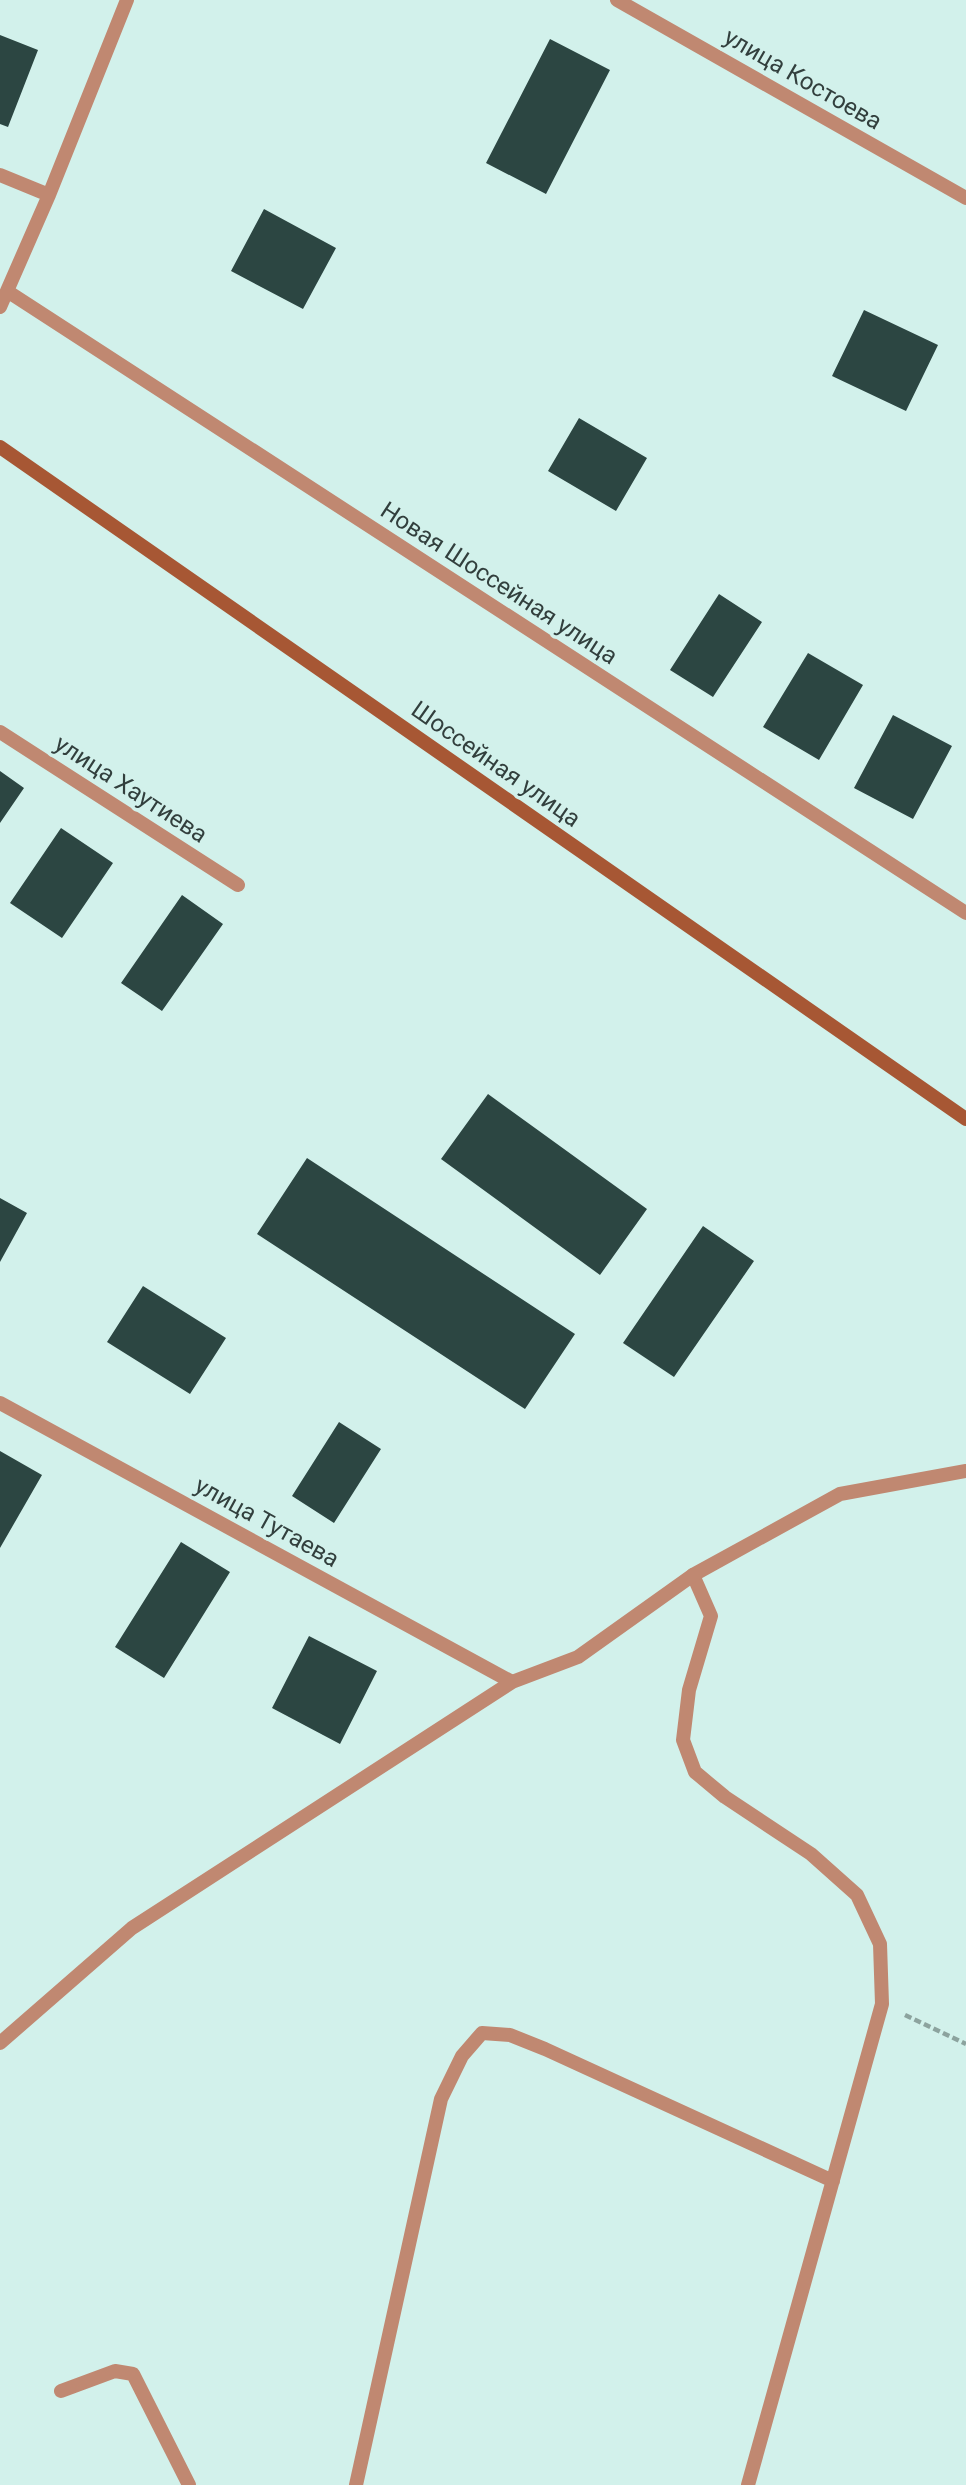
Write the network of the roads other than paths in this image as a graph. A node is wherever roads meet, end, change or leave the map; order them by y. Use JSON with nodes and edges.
{"nodes":[{"id":1,"x":127,"y":0,"type":"edge"},
{"id":2,"x":617,"y":0,"type":"edge"},
{"id":3,"x":0,"y":175,"type":"edge"},
{"id":4,"x":49,"y":195,"type":"junction"},
{"id":5,"x":966,"y":198,"type":"edge"},
{"id":6,"x":7,"y":291,"type":"junction"},
{"id":7,"x":0,"y":307,"type":"edge"},
{"id":8,"x":0,"y":447,"type":"edge"},
{"id":9,"x":0,"y":732,"type":"edge"},
{"id":10,"x":237,"y":885,"type":"dead end"},
{"id":11,"x":966,"y":913,"type":"edge"},
{"id":12,"x":966,"y":1119,"type":"edge"},
{"id":13,"x":0,"y":1403,"type":"edge"},
{"id":14,"x":966,"y":1471,"type":"edge"},
{"id":15,"x":693,"y":1575,"type":"junction"},
{"id":16,"x":512,"y":1682,"type":"junction"},
{"id":17,"x":0,"y":2022,"type":"edge"},
{"id":18,"x":15,"y":2028,"type":"junction"},
{"id":19,"x":0,"y":2043,"type":"edge"},
{"id":20,"x":833,"y":2181,"type":"junction"},
{"id":21,"x":61,"y":2391,"type":"dead end"},
{"id":22,"x":189,"y":2485,"type":"edge"},
{"id":23,"x":356,"y":2485,"type":"edge"},
{"id":24,"x":748,"y":2485,"type":"edge"}],
"edges":[{"from":1,"to":4,"type":"street"},
{"from":2,"to":5,"type":"street","name":"улица Костоева"},
{"from":3,"to":4,"type":"street"},
{"from":4,"to":6,"type":"street"},
{"from":6,"to":7,"type":"street"},
{"from":6,"to":11,"type":"street","name":"Новая Шоссейная улица"},
{"from":8,"to":12,"type":"main road","name":"Шоссейная улица"},
{"from":9,"to":10,"type":"street","name":"улица Хаутиева"},
{"from":13,"to":16,"type":"street","name":"улица Тутаева"},
{"from":14,"to":15,"type":"street"},
{"from":15,"to":16,"type":"street"},
{"from":15,"to":20,"type":"street"},
{"from":16,"to":18,"type":"street"},
{"from":17,"to":18,"type":"street"},
{"from":18,"to":19,"type":"street"},
{"from":20,"to":23,"type":"street"},
{"from":20,"to":24,"type":"street"},
{"from":21,"to":22,"type":"street"}]}
